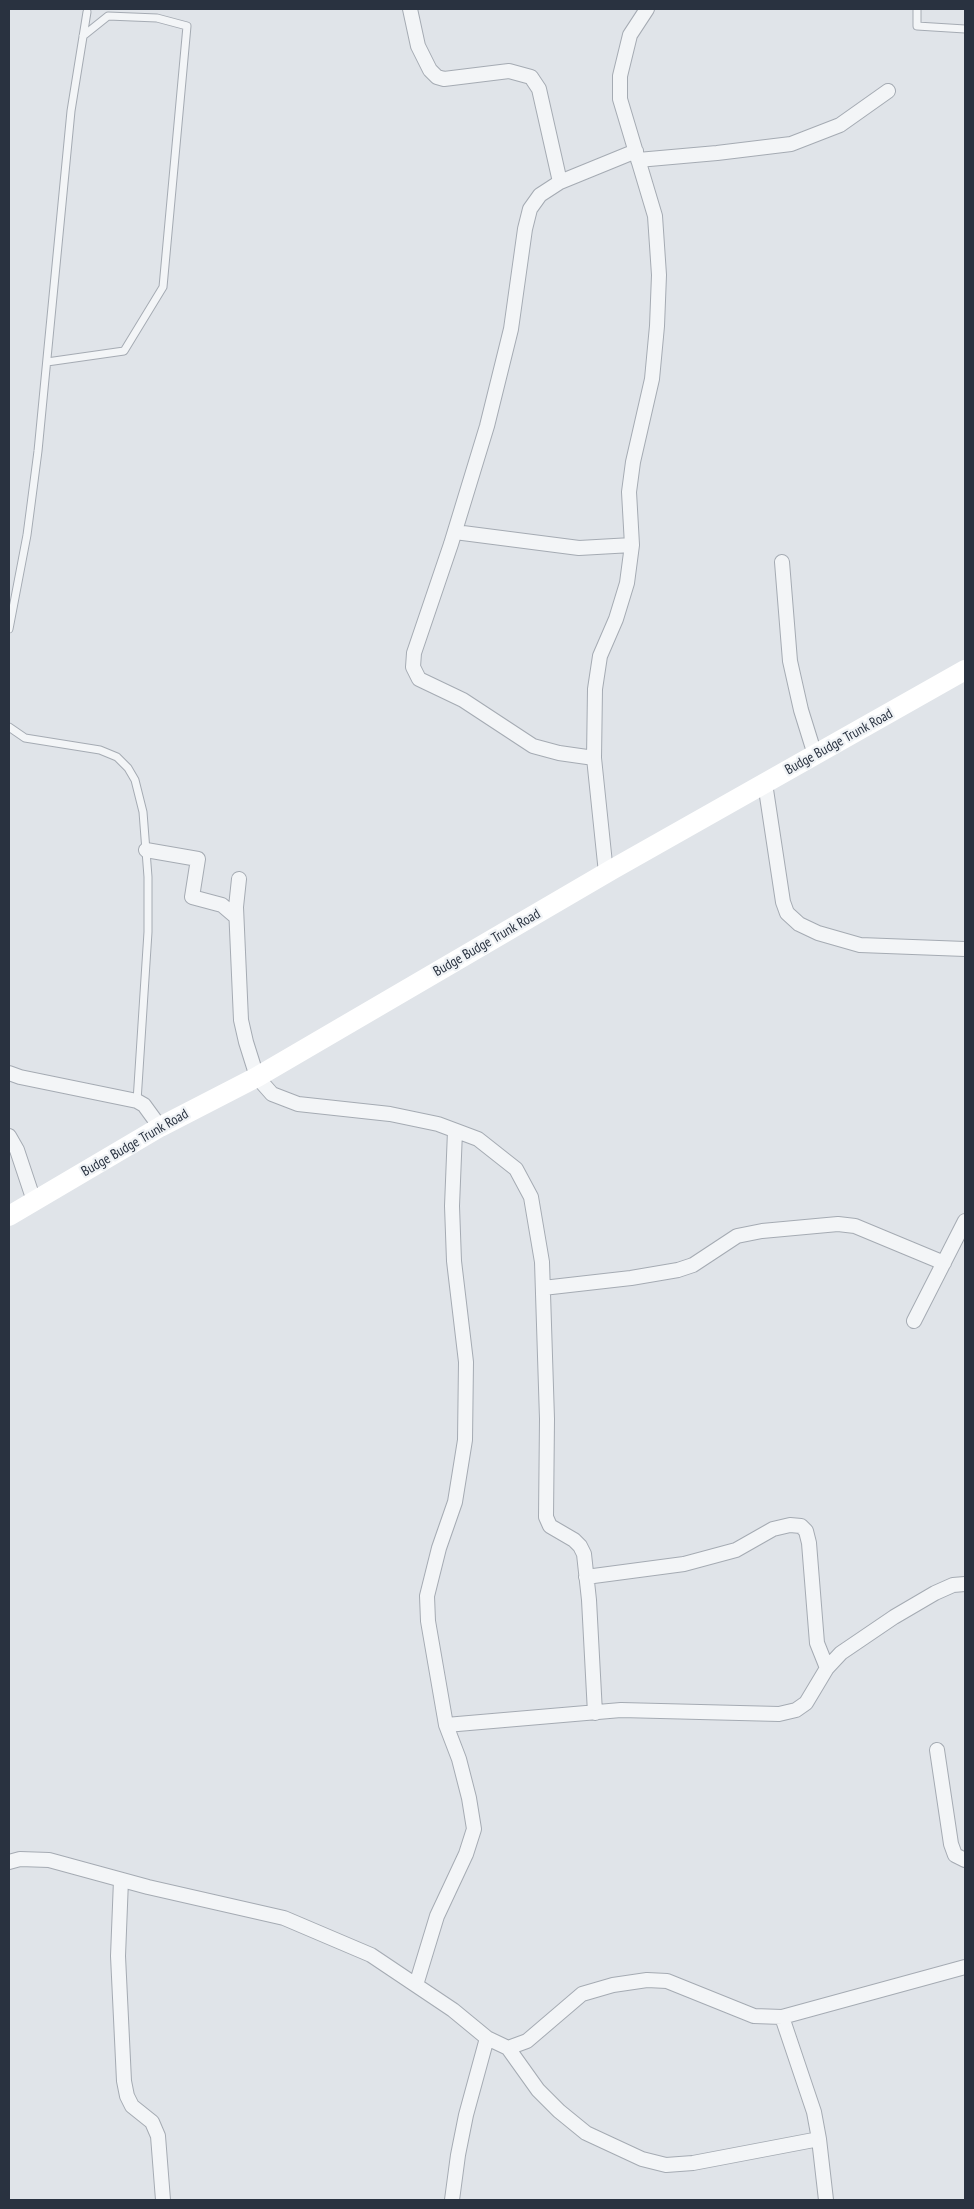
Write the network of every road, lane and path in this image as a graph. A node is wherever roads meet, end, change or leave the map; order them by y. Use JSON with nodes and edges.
{"nodes":[{"id":1,"x":410,"y":9,"type":"edge"},
{"id":2,"x":647,"y":9,"type":"edge"},
{"id":3,"x":917,"y":9,"type":"edge"},
{"id":4,"x":87,"y":12,"type":"dead end"},
{"id":5,"x":965,"y":29,"type":"edge"},
{"id":6,"x":83,"y":36,"type":"junction"},
{"id":7,"x":888,"y":91,"type":"dead end"},
{"id":8,"x":637,"y":155,"type":"junction"},
{"id":9,"x":560,"y":182,"type":"junction"},
{"id":10,"x":47,"y":362,"type":"junction"},
{"id":11,"x":455,"y":532,"type":"junction"},
{"id":12,"x":632,"y":545,"type":"junction"},
{"id":13,"x":782,"y":562,"type":"dead end"},
{"id":14,"x":9,"y":629,"type":"edge"},
{"id":15,"x":965,"y":670,"type":"edge"},
{"id":16,"x":9,"y":727,"type":"edge"},
{"id":17,"x":815,"y":755,"type":"junction"},
{"id":18,"x":594,"y":758,"type":"junction"},
{"id":19,"x":765,"y":783,"type":"junction"},
{"id":20,"x":146,"y":850,"type":"junction"},
{"id":21,"x":606,"y":873,"type":"junction"},
{"id":22,"x":240,"y":879,"type":"dead end"},
{"id":23,"x":236,"y":917,"type":"junction"},
{"id":24,"x":965,"y":949,"type":"edge"},
{"id":25,"x":9,"y":1073,"type":"edge"},
{"id":26,"x":257,"y":1077,"type":"junction"},
{"id":27,"x":137,"y":1101,"type":"junction"},
{"id":28,"x":160,"y":1127,"type":"junction"},
{"id":29,"x":455,"y":1130,"type":"junction"},
{"id":30,"x":9,"y":1136,"type":"edge"},
{"id":31,"x":34,"y":1201,"type":"junction"},
{"id":32,"x":9,"y":1216,"type":"edge"},
{"id":33,"x":965,"y":1221,"type":"edge"},
{"id":34,"x":944,"y":1262,"type":"junction"},
{"id":35,"x":543,"y":1288,"type":"junction"},
{"id":36,"x":914,"y":1321,"type":"dead end"},
{"id":37,"x":586,"y":1577,"type":"junction"},
{"id":38,"x":965,"y":1584,"type":"edge"},
{"id":39,"x":827,"y":1668,"type":"junction"},
{"id":40,"x":595,"y":1713,"type":"junction"},
{"id":41,"x":446,"y":1725,"type":"junction"},
{"id":42,"x":938,"y":1750,"type":"dead end"},
{"id":43,"x":965,"y":1860,"type":"edge"},
{"id":44,"x":9,"y":1862,"type":"edge"},
{"id":45,"x":121,"y":1880,"type":"junction"},
{"id":46,"x":965,"y":1967,"type":"edge"},
{"id":47,"x":416,"y":1985,"type":"junction"},
{"id":48,"x":782,"y":2017,"type":"junction"},
{"id":49,"x":487,"y":2038,"type":"junction"},
{"id":50,"x":508,"y":2048,"type":"junction"},
{"id":51,"x":819,"y":2139,"type":"junction"},
{"id":52,"x":163,"y":2200,"type":"edge"},
{"id":53,"x":452,"y":2200,"type":"edge"},
{"id":54,"x":826,"y":2200,"type":"edge"}],
"edges":[{"from":1,"to":9,"type":"street"},
{"from":2,"to":8,"type":"street"},
{"from":3,"to":5,"type":"lane"},
{"from":4,"to":6,"type":"lane"},
{"from":6,"to":10,"type":"lane"},
{"from":6,"to":10,"type":"lane"},
{"from":7,"to":8,"type":"street"},
{"from":8,"to":9,"type":"street"},
{"from":8,"to":12,"type":"street"},
{"from":9,"to":11,"type":"street"},
{"from":10,"to":14,"type":"lane"},
{"from":11,"to":12,"type":"street"},
{"from":11,"to":18,"type":"street"},
{"from":12,"to":18,"type":"street"},
{"from":13,"to":17,"type":"street"},
{"from":15,"to":17,"type":"main road","name":"Budge Budge Trunk Road"},
{"from":16,"to":20,"type":"lane"},
{"from":17,"to":19,"type":"main road","name":"Budge Budge Trunk Road"},
{"from":18,"to":21,"type":"street"},
{"from":19,"to":21,"type":"main road","name":"Budge Budge Trunk Road"},
{"from":19,"to":24,"type":"street"},
{"from":20,"to":23,"type":"street"},
{"from":20,"to":27,"type":"lane"},
{"from":21,"to":26,"type":"main road","name":"Budge Budge Trunk Road"},
{"from":22,"to":23,"type":"street"},
{"from":23,"to":26,"type":"street"},
{"from":25,"to":27,"type":"street"},
{"from":26,"to":28,"type":"main road","name":"Budge Budge Trunk Road"},
{"from":26,"to":29,"type":"street"},
{"from":27,"to":28,"type":"street"},
{"from":28,"to":31,"type":"main road","name":"Budge Budge Trunk Road"},
{"from":29,"to":35,"type":"street"},
{"from":29,"to":41,"type":"street"},
{"from":30,"to":31,"type":"street"},
{"from":31,"to":32,"type":"main road","name":"Budge Budge Trunk Road"},
{"from":33,"to":34,"type":"street"},
{"from":34,"to":35,"type":"street"},
{"from":34,"to":36,"type":"street"},
{"from":35,"to":37,"type":"street"},
{"from":37,"to":39,"type":"street"},
{"from":37,"to":40,"type":"street"},
{"from":38,"to":39,"type":"street"},
{"from":39,"to":40,"type":"street"},
{"from":40,"to":41,"type":"street"},
{"from":41,"to":47,"type":"street"},
{"from":42,"to":43,"type":"street"},
{"from":44,"to":45,"type":"street"},
{"from":45,"to":47,"type":"street"},
{"from":45,"to":52,"type":"street"},
{"from":46,"to":48,"type":"street"},
{"from":47,"to":49,"type":"street"},
{"from":48,"to":50,"type":"street"},
{"from":48,"to":51,"type":"street"},
{"from":49,"to":50,"type":"street"},
{"from":49,"to":53,"type":"street"},
{"from":50,"to":51,"type":"street"},
{"from":51,"to":54,"type":"street"}]}
